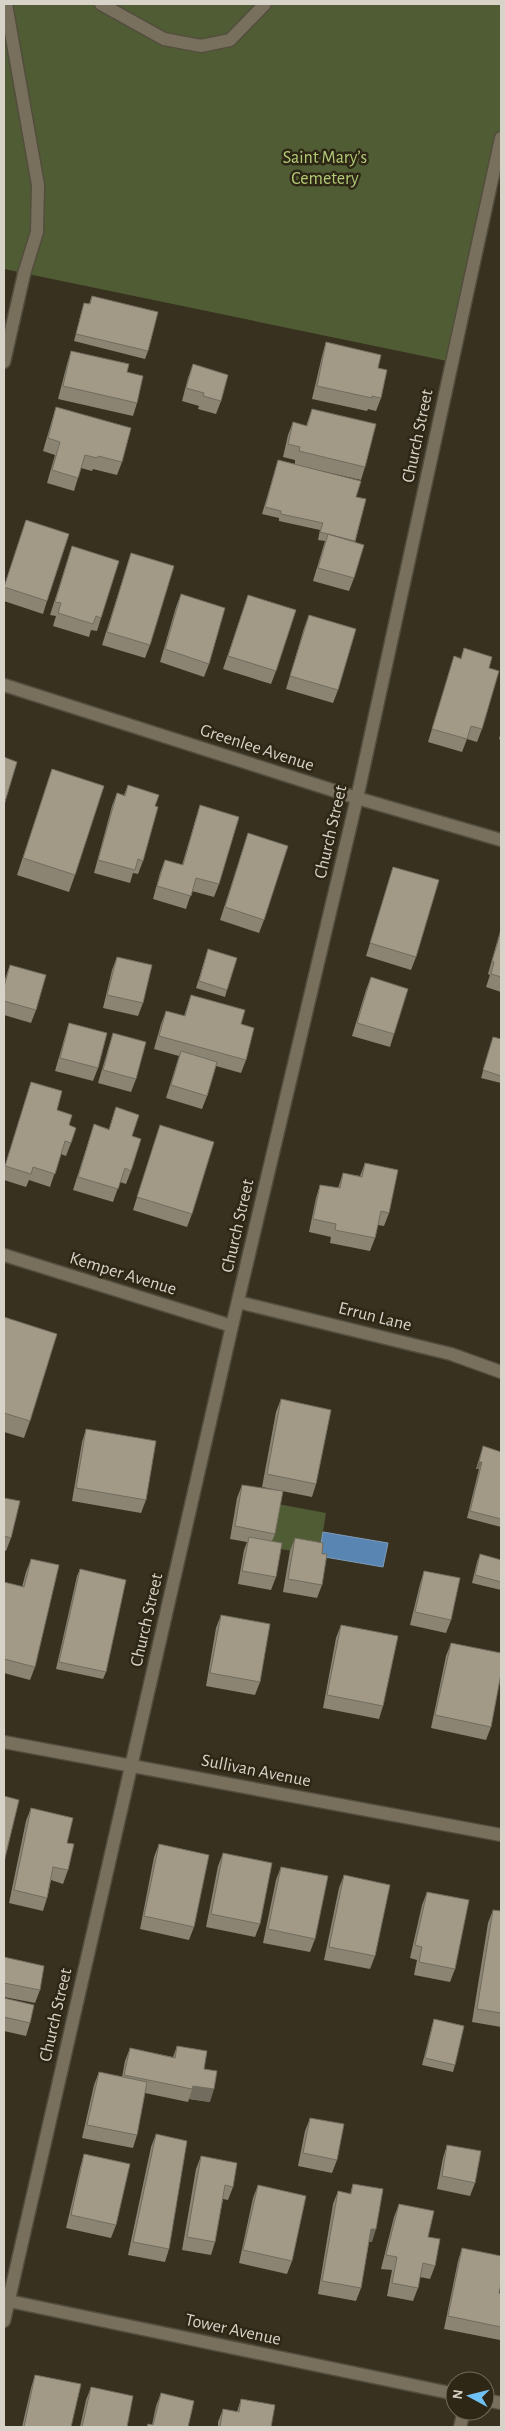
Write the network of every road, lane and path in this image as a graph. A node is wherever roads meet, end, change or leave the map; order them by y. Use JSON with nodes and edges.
{"nodes":[{"id":1,"x":6,"y":4,"type":"edge"},
{"id":2,"x":101,"y":4,"type":"edge"},
{"id":3,"x":265,"y":4,"type":"edge"},
{"id":4,"x":501,"y":138,"type":"edge"},
{"id":5,"x":4,"y":362,"type":"edge"},
{"id":6,"x":4,"y":685,"type":"edge"},
{"id":7,"x":357,"y":798,"type":"junction"},
{"id":8,"x":501,"y":840,"type":"edge"},
{"id":9,"x":4,"y":1254,"type":"edge"},
{"id":10,"x":238,"y":1302,"type":"junction"},
{"id":11,"x":232,"y":1326,"type":"junction"},
{"id":12,"x":501,"y":1372,"type":"edge"},
{"id":13,"x":4,"y":1742,"type":"edge"},
{"id":14,"x":132,"y":1765,"type":"junction"},
{"id":15,"x":501,"y":1835,"type":"edge"},
{"id":16,"x":6,"y":2300,"type":"edge"},
{"id":17,"x":4,"y":2321,"type":"edge"},
{"id":18,"x":445,"y":2392,"type":"edge"}],
"edges":[{"from":1,"to":5,"type":"street"},
{"from":2,"to":3,"type":"street"},
{"from":4,"to":7,"type":"street","name":"Church Street"},
{"from":6,"to":7,"type":"street","name":"Greenlee Avenue"},
{"from":7,"to":8,"type":"street","name":"Greenlee Avenue"},
{"from":7,"to":10,"type":"street","name":"Church Street"},
{"from":9,"to":11,"type":"street","name":"Kemper Avenue"},
{"from":10,"to":11,"type":"street","name":"Church Street"},
{"from":10,"to":12,"type":"street","name":"Errun Lane"},
{"from":11,"to":14,"type":"street","name":"Church Street"},
{"from":13,"to":14,"type":"street","name":"Sullivan Avenue"},
{"from":14,"to":15,"type":"street","name":"Sullivan Avenue"},
{"from":14,"to":16,"type":"street","name":"Church Street"},
{"from":16,"to":17,"type":"street","name":"Church Street"},
{"from":16,"to":18,"type":"street","name":"Tower Avenue"}]}
